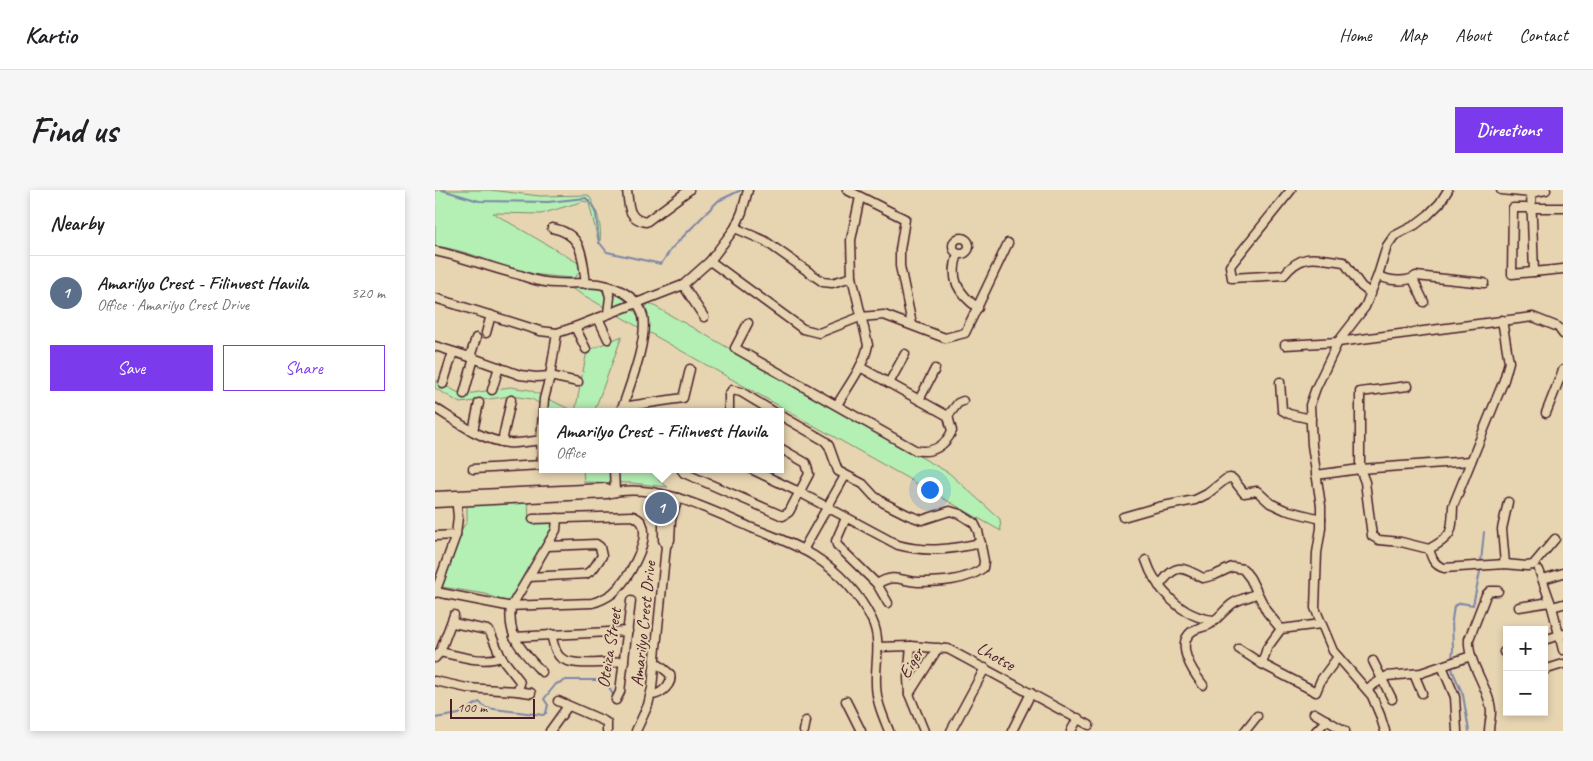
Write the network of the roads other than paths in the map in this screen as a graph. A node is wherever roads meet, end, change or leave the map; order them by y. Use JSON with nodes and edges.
{"nodes":[{"id":1,"x":627,"y":190,"type":"edge"},
{"id":2,"x":689,"y":190,"type":"edge"},
{"id":3,"x":748,"y":190,"type":"edge"},
{"id":4,"x":847,"y":190,"type":"edge"},
{"id":5,"x":1291,"y":190,"type":"edge"},
{"id":6,"x":1448,"y":190,"type":"edge"},
{"id":7,"x":1501,"y":190,"type":"edge"},
{"id":8,"x":1546,"y":190,"type":"edge"},
{"id":9,"x":1531,"y":193,"type":"junction"},
{"id":10,"x":860,"y":197,"type":"junction"},
{"id":11,"x":1532,"y":208,"type":"junction"},
{"id":12,"x":1563,"y":208,"type":"edge"},
{"id":13,"x":552,"y":228,"type":"dead end"},
{"id":14,"x":735,"y":228,"type":"junction"},
{"id":15,"x":1008,"y":243,"type":"dead end"},
{"id":16,"x":435,"y":251,"type":"edge"},
{"id":17,"x":958,"y":254,"type":"dead end"},
{"id":18,"x":710,"y":261,"type":"junction"},
{"id":19,"x":1563,"y":269,"type":"edge"},
{"id":20,"x":1534,"y":272,"type":"junction"},
{"id":21,"x":1378,"y":275,"type":"junction"},
{"id":22,"x":852,"y":277,"type":"junction"},
{"id":23,"x":1413,"y":279,"type":"junction"},
{"id":24,"x":1484,"y":283,"type":"dead end"},
{"id":25,"x":586,"y":284,"type":"junction"},
{"id":26,"x":683,"y":285,"type":"junction"},
{"id":27,"x":607,"y":286,"type":"junction"},
{"id":28,"x":1371,"y":294,"type":"junction"},
{"id":29,"x":435,"y":298,"type":"edge"},
{"id":30,"x":1424,"y":302,"type":"dead end"},
{"id":31,"x":638,"y":303,"type":"junction"},
{"id":32,"x":978,"y":308,"type":"junction"},
{"id":33,"x":608,"y":313,"type":"junction"},
{"id":34,"x":491,"y":316,"type":"junction"},
{"id":35,"x":704,"y":317,"type":"dead end"},
{"id":36,"x":860,"y":317,"type":"junction"},
{"id":37,"x":598,"y":318,"type":"junction"},
{"id":38,"x":1502,"y":320,"type":"junction"},
{"id":39,"x":749,"y":323,"type":"dead end"},
{"id":40,"x":912,"y":324,"type":"junction"},
{"id":41,"x":575,"y":327,"type":"junction"},
{"id":42,"x":487,"y":333,"type":"dead end"},
{"id":43,"x":557,"y":333,"type":"junction"},
{"id":44,"x":1563,"y":334,"type":"edge"},
{"id":45,"x":476,"y":338,"type":"dead end"},
{"id":46,"x":608,"y":339,"type":"dead end"},
{"id":47,"x":1338,"y":342,"type":"junction"},
{"id":48,"x":1285,"y":344,"type":"dead end"},
{"id":49,"x":435,"y":346,"type":"edge"},
{"id":50,"x":586,"y":349,"type":"dead end"},
{"id":51,"x":453,"y":352,"type":"junction"},
{"id":52,"x":905,"y":354,"type":"dead end"},
{"id":53,"x":472,"y":357,"type":"junction"},
{"id":54,"x":499,"y":367,"type":"junction"},
{"id":55,"x":860,"y":367,"type":"junction"},
{"id":56,"x":690,"y":369,"type":"dead end"},
{"id":57,"x":935,"y":369,"type":"dead end"},
{"id":58,"x":1563,"y":370,"type":"edge"},
{"id":59,"x":550,"y":376,"type":"junction"},
{"id":60,"x":578,"y":382,"type":"dead end"},
{"id":61,"x":1280,"y":382,"type":"dead end"},
{"id":62,"x":443,"y":384,"type":"dead end"},
{"id":63,"x":889,"y":384,"type":"junction"},
{"id":64,"x":1408,"y":386,"type":"dead end"},
{"id":65,"x":492,"y":390,"type":"dead end"},
{"id":66,"x":464,"y":394,"type":"dead end"},
{"id":67,"x":511,"y":400,"type":"dead end"},
{"id":68,"x":919,"y":400,"type":"junction"},
{"id":69,"x":963,"y":401,"type":"dead end"},
{"id":70,"x":479,"y":403,"type":"dead end"},
{"id":71,"x":837,"y":405,"type":"junction"},
{"id":72,"x":435,"y":408,"type":"edge"},
{"id":73,"x":543,"y":408,"type":"edge"},
{"id":74,"x":622,"y":408,"type":"edge"},
{"id":75,"x":628,"y":408,"type":"edge"},
{"id":76,"x":729,"y":408,"type":"edge"},
{"id":77,"x":767,"y":408,"type":"edge"},
{"id":78,"x":1546,"y":413,"type":"dead end"},
{"id":79,"x":948,"y":416,"type":"junction"},
{"id":80,"x":784,"y":417,"type":"edge"},
{"id":81,"x":1311,"y":419,"type":"junction"},
{"id":82,"x":473,"y":431,"type":"junction"},
{"id":83,"x":539,"y":440,"type":"edge"},
{"id":84,"x":502,"y":442,"type":"junction"},
{"id":85,"x":784,"y":450,"type":"edge"},
{"id":86,"x":1471,"y":460,"type":"junction"},
{"id":87,"x":539,"y":465,"type":"edge"},
{"id":88,"x":473,"y":469,"type":"dead end"},
{"id":89,"x":1360,"y":469,"type":"junction"},
{"id":90,"x":614,"y":473,"type":"edge"},
{"id":91,"x":683,"y":473,"type":"edge"},
{"id":92,"x":759,"y":473,"type":"edge"},
{"id":93,"x":1316,"y":475,"type":"junction"},
{"id":94,"x":845,"y":476,"type":"junction"},
{"id":95,"x":615,"y":492,"type":"junction"},
{"id":96,"x":799,"y":492,"type":"junction"},
{"id":97,"x":663,"y":495,"type":"junction"},
{"id":98,"x":435,"y":496,"type":"edge"},
{"id":99,"x":457,"y":498,"type":"junction"},
{"id":100,"x":678,"y":498,"type":"junction"},
{"id":101,"x":1508,"y":502,"type":"dead end"},
{"id":102,"x":435,"y":503,"type":"edge"},
{"id":103,"x":826,"y":507,"type":"junction"},
{"id":104,"x":1123,"y":517,"type":"dead end"},
{"id":105,"x":557,"y":518,"type":"junction"},
{"id":106,"x":846,"y":518,"type":"junction"},
{"id":107,"x":533,"y":519,"type":"dead end"},
{"id":108,"x":1321,"y":519,"type":"junction"},
{"id":109,"x":456,"y":535,"type":"junction"},
{"id":110,"x":435,"y":536,"type":"edge"},
{"id":111,"x":1555,"y":539,"type":"dead end"},
{"id":112,"x":981,"y":542,"type":"junction"},
{"id":113,"x":548,"y":546,"type":"junction"},
{"id":114,"x":666,"y":546,"type":"junction"},
{"id":115,"x":1429,"y":549,"type":"junction"},
{"id":116,"x":803,"y":550,"type":"junction"},
{"id":117,"x":1145,"y":560,"type":"dead end"},
{"id":118,"x":1505,"y":564,"type":"junction"},
{"id":119,"x":1539,"y":570,"type":"dead end"},
{"id":120,"x":1563,"y":573,"type":"edge"},
{"id":121,"x":529,"y":577,"type":"junction"},
{"id":122,"x":1543,"y":579,"type":"junction"},
{"id":123,"x":877,"y":584,"type":"junction"},
{"id":124,"x":1159,"y":586,"type":"junction"},
{"id":125,"x":1497,"y":590,"type":"dead end"},
{"id":126,"x":435,"y":593,"type":"edge"},
{"id":127,"x":1257,"y":593,"type":"junction"},
{"id":128,"x":631,"y":601,"type":"dead end"},
{"id":129,"x":888,"y":603,"type":"dead end"},
{"id":130,"x":1563,"y":604,"type":"edge"},
{"id":131,"x":1551,"y":605,"type":"junction"},
{"id":132,"x":511,"y":607,"type":"junction"},
{"id":133,"x":1519,"y":607,"type":"dead end"},
{"id":134,"x":1215,"y":620,"type":"junction"},
{"id":135,"x":1321,"y":624,"type":"junction"},
{"id":136,"x":1281,"y":629,"type":"junction"},
{"id":137,"x":628,"y":631,"type":"junction"},
{"id":138,"x":551,"y":634,"type":"junction"},
{"id":139,"x":1561,"y":634,"type":"edge"},
{"id":140,"x":514,"y":637,"type":"junction"},
{"id":141,"x":1548,"y":639,"type":"edge"},
{"id":142,"x":911,"y":646,"type":"junction"},
{"id":143,"x":878,"y":647,"type":"junction"},
{"id":144,"x":938,"y":648,"type":"junction"},
{"id":145,"x":1239,"y":649,"type":"dead end"},
{"id":146,"x":1563,"y":650,"type":"edge"},
{"id":147,"x":437,"y":655,"type":"edge"},
{"id":148,"x":1471,"y":656,"type":"junction"},
{"id":149,"x":501,"y":657,"type":"junction"},
{"id":150,"x":1338,"y":657,"type":"junction"},
{"id":151,"x":624,"y":661,"type":"junction"},
{"id":152,"x":655,"y":661,"type":"junction"},
{"id":153,"x":1373,"y":661,"type":"dead end"},
{"id":154,"x":1262,"y":664,"type":"junction"},
{"id":155,"x":1563,"y":664,"type":"edge"},
{"id":156,"x":1442,"y":666,"type":"junction"},
{"id":157,"x":985,"y":668,"type":"junction"},
{"id":158,"x":1548,"y":669,"type":"edge"},
{"id":159,"x":542,"y":672,"type":"dead end"},
{"id":160,"x":1414,"y":674,"type":"junction"},
{"id":161,"x":1382,"y":679,"type":"junction"},
{"id":162,"x":435,"y":681,"type":"edge"},
{"id":163,"x":1203,"y":685,"type":"dead end"},
{"id":164,"x":1367,"y":689,"type":"junction"},
{"id":165,"x":517,"y":690,"type":"junction"},
{"id":166,"x":531,"y":693,"type":"dead end"},
{"id":167,"x":1031,"y":693,"type":"junction"},
{"id":168,"x":1422,"y":693,"type":"dead end"},
{"id":169,"x":909,"y":694,"type":"junction"},
{"id":170,"x":651,"y":695,"type":"junction"},
{"id":171,"x":1392,"y":699,"type":"dead end"},
{"id":172,"x":616,"y":700,"type":"dead end"},
{"id":173,"x":846,"y":700,"type":"dead end"},
{"id":174,"x":558,"y":701,"type":"dead end"},
{"id":175,"x":568,"y":706,"type":"junction"},
{"id":176,"x":1315,"y":713,"type":"dead end"},
{"id":177,"x":1077,"y":718,"type":"junction"},
{"id":178,"x":1327,"y":720,"type":"junction"},
{"id":179,"x":806,"y":721,"type":"dead end"},
{"id":180,"x":1089,"y":725,"type":"dead end"},
{"id":181,"x":1260,"y":726,"type":"dead end"},
{"id":182,"x":550,"y":731,"type":"edge"},
{"id":183,"x":607,"y":731,"type":"edge"},
{"id":184,"x":636,"y":731,"type":"edge"},
{"id":185,"x":804,"y":731,"type":"edge"},
{"id":186,"x":861,"y":731,"type":"edge"},
{"id":187,"x":889,"y":731,"type":"edge"},
{"id":188,"x":925,"y":731,"type":"edge"},
{"id":189,"x":951,"y":731,"type":"edge"},
{"id":190,"x":1012,"y":731,"type":"edge"},
{"id":191,"x":1071,"y":731,"type":"edge"},
{"id":192,"x":1245,"y":731,"type":"edge"},
{"id":193,"x":1316,"y":731,"type":"edge"},
{"id":194,"x":1345,"y":731,"type":"edge"},
{"id":195,"x":1385,"y":731,"type":"edge"},
{"id":196,"x":1457,"y":731,"type":"edge"},
{"id":197,"x":1489,"y":731,"type":"edge"}],
"edges":[{"from":1,"to":2,"type":"street"},
{"from":3,"to":14,"type":"street"},
{"from":4,"to":10,"type":"street"},
{"from":5,"to":28,"type":"street"},
{"from":6,"to":21,"type":"street"},
{"from":7,"to":9,"type":"street"},
{"from":8,"to":9,"type":"street"},
{"from":9,"to":11,"type":"street"},
{"from":10,"to":22,"type":"street"},
{"from":10,"to":40,"type":"street"},
{"from":11,"to":12,"type":"street"},
{"from":11,"to":20,"type":"street"},
{"from":11,"to":20,"type":"street"},
{"from":13,"to":25,"type":"street"},
{"from":14,"to":18,"type":"street"},
{"from":14,"to":22,"type":"street"},
{"from":15,"to":32,"type":"street"},
{"from":16,"to":25,"type":"street"},
{"from":17,"to":32,"type":"street"},
{"from":18,"to":26,"type":"street"},
{"from":18,"to":36,"type":"street"},
{"from":19,"to":20,"type":"street"},
{"from":21,"to":23,"type":"street"},
{"from":21,"to":28,"type":"street"},
{"from":22,"to":36,"type":"street"},
{"from":23,"to":24,"type":"street"},
{"from":23,"to":30,"type":"street"},
{"from":25,"to":27,"type":"street"},
{"from":26,"to":31,"type":"street"},
{"from":26,"to":35,"type":"street"},
{"from":27,"to":31,"type":"street"},
{"from":27,"to":33,"type":"street"},
{"from":28,"to":47,"type":"street"},
{"from":29,"to":34,"type":"street"},
{"from":31,"to":33,"type":"street"},
{"from":31,"to":74,"type":"street"},
{"from":32,"to":40,"type":"street"},
{"from":33,"to":37,"type":"street"},
{"from":34,"to":42,"type":"street"},
{"from":34,"to":43,"type":"street"},
{"from":36,"to":40,"type":"street"},
{"from":36,"to":55,"type":"street"},
{"from":37,"to":41,"type":"street"},
{"from":37,"to":46,"type":"street"},
{"from":38,"to":44,"type":"street"},
{"from":38,"to":47,"type":"street"},
{"from":38,"to":86,"type":"street"},
{"from":39,"to":71,"type":"street"},
{"from":41,"to":43,"type":"street"},
{"from":41,"to":50,"type":"street"},
{"from":43,"to":59,"type":"street"},
{"from":45,"to":53,"type":"street"},
{"from":47,"to":48,"type":"street"},
{"from":47,"to":81,"type":"street"},
{"from":49,"to":51,"type":"street"},
{"from":51,"to":53,"type":"street"},
{"from":51,"to":62,"type":"street"},
{"from":52,"to":63,"type":"street"},
{"from":53,"to":54,"type":"street"},
{"from":53,"to":66,"type":"street"},
{"from":54,"to":59,"type":"street"},
{"from":54,"to":65,"type":"street"},
{"from":55,"to":63,"type":"street"},
{"from":55,"to":71,"type":"street"},
{"from":56,"to":75,"type":"street"},
{"from":57,"to":68,"type":"street"},
{"from":58,"to":78,"type":"street"},
{"from":59,"to":60,"type":"street"},
{"from":59,"to":73,"type":"street"},
{"from":61,"to":81,"type":"street"},
{"from":63,"to":68,"type":"street"},
{"from":64,"to":89,"type":"street"},
{"from":67,"to":84,"type":"street"},
{"from":68,"to":79,"type":"street"},
{"from":69,"to":79,"type":"street"},
{"from":70,"to":82,"type":"street"},
{"from":71,"to":79,"type":"street"},
{"from":72,"to":82,"type":"street"},
{"from":76,"to":77,"type":"street"},
{"from":80,"to":94,"type":"street"},
{"from":81,"to":93,"type":"street"},
{"from":82,"to":84,"type":"street"},
{"from":83,"to":84,"type":"street"},
{"from":85,"to":96,"type":"street"},
{"from":86,"to":89,"type":"street"},
{"from":86,"to":115,"type":"street"},
{"from":87,"to":88,"type":"street"},
{"from":89,"to":93,"type":"street"},
{"from":89,"to":115,"type":"street"},
{"from":90,"to":95,"type":"street"},
{"from":91,"to":96,"type":"street"},
{"from":92,"to":96,"type":"street"},
{"from":93,"to":108,"type":"street"},
{"from":94,"to":103,"type":"street"},
{"from":94,"to":112,"type":"street"},
{"from":95,"to":97,"type":"street"},
{"from":95,"to":99,"type":"street"},
{"from":96,"to":103,"type":"street"},
{"from":97,"to":100,"type":"street"},
{"from":97,"to":114,"type":"street","name":"Amarilyo Crest Drive"},
{"from":98,"to":99,"type":"street"},
{"from":99,"to":102,"type":"street"},
{"from":99,"to":109,"type":"street"},
{"from":100,"to":114,"type":"street","name":"Amarilyo Crest Drive"},
{"from":100,"to":116,"type":"street"},
{"from":101,"to":118,"type":"street"},
{"from":103,"to":106,"type":"street"},
{"from":103,"to":116,"type":"street"},
{"from":104,"to":108,"type":"street"},
{"from":105,"to":107,"type":"street"},
{"from":105,"to":113,"type":"street"},
{"from":105,"to":132,"type":"street"},
{"from":106,"to":112,"type":"street"},
{"from":106,"to":123,"type":"street"},
{"from":108,"to":135,"type":"street"},
{"from":109,"to":110,"type":"street"},
{"from":109,"to":126,"type":"street"},
{"from":111,"to":118,"type":"street"},
{"from":112,"to":123,"type":"street"},
{"from":113,"to":121,"type":"street"},
{"from":113,"to":121,"type":"street"},
{"from":114,"to":152,"type":"street","name":"Amarilyo Crest Drive"},
{"from":115,"to":118,"type":"street"},
{"from":116,"to":143,"type":"street"},
{"from":117,"to":124,"type":"street"},
{"from":119,"to":122,"type":"street"},
{"from":120,"to":122,"type":"street"},
{"from":121,"to":132,"type":"street"},
{"from":122,"to":131,"type":"street"},
{"from":123,"to":129,"type":"street"},
{"from":124,"to":127,"type":"street"},
{"from":124,"to":134,"type":"street"},
{"from":125,"to":148,"type":"street"},
{"from":126,"to":132,"type":"street"},
{"from":127,"to":134,"type":"street"},
{"from":127,"to":136,"type":"street"},
{"from":128,"to":137,"type":"street","name":"Oteiza Street"},
{"from":130,"to":131,"type":"street"},
{"from":131,"to":133,"type":"street"},
{"from":131,"to":139,"type":"street"},
{"from":132,"to":140,"type":"street"},
{"from":134,"to":163,"type":"street"},
{"from":135,"to":136,"type":"street"},
{"from":135,"to":150,"type":"street"},
{"from":136,"to":154,"type":"street"},
{"from":137,"to":138,"type":"street"},
{"from":137,"to":151,"type":"street","name":"Oteiza Street"},
{"from":138,"to":140,"type":"street"},
{"from":138,"to":151,"type":"street"},
{"from":139,"to":141,"type":"street"},
{"from":139,"to":146,"type":"street"},
{"from":140,"to":159,"type":"street"},
{"from":142,"to":143,"type":"street","name":"Lhotse"},
{"from":142,"to":144,"type":"street","name":"Lhotse"},
{"from":142,"to":169,"type":"street"},
{"from":143,"to":187,"type":"street"},
{"from":144,"to":157,"type":"street","name":"Lhotse"},
{"from":144,"to":169,"type":"street","name":"Eiger"},
{"from":145,"to":154,"type":"street"},
{"from":147,"to":149,"type":"street"},
{"from":147,"to":149,"type":"street"},
{"from":148,"to":156,"type":"street"},
{"from":148,"to":197,"type":"street"},
{"from":149,"to":165,"type":"street"},
{"from":150,"to":154,"type":"street"},
{"from":150,"to":164,"type":"street"},
{"from":151,"to":172,"type":"street","name":"Oteiza Street"},
{"from":152,"to":170,"type":"street","name":"Amarilyo Crest Drive"},
{"from":152,"to":170,"type":"street"},
{"from":153,"to":161,"type":"street"},
{"from":155,"to":158,"type":"street"},
{"from":156,"to":160,"type":"street"},
{"from":156,"to":196,"type":"street"},
{"from":157,"to":167,"type":"street","name":"Lhotse"},
{"from":157,"to":189,"type":"street"},
{"from":160,"to":161,"type":"street"},
{"from":160,"to":168,"type":"street"},
{"from":161,"to":164,"type":"street"},
{"from":161,"to":171,"type":"street"},
{"from":162,"to":165,"type":"street"},
{"from":164,"to":195,"type":"street"},
{"from":165,"to":166,"type":"street"},
{"from":167,"to":177,"type":"street","name":"Lhotse"},
{"from":167,"to":190,"type":"street"},
{"from":169,"to":188,"type":"street"},
{"from":170,"to":184,"type":"street","name":"Amarilyo Crest Drive"},
{"from":173,"to":186,"type":"street"},
{"from":174,"to":175,"type":"street"},
{"from":175,"to":182,"type":"street"},
{"from":175,"to":183,"type":"street"},
{"from":176,"to":178,"type":"street"},
{"from":177,"to":180,"type":"street","name":"Lhotse"},
{"from":177,"to":191,"type":"street"},
{"from":178,"to":193,"type":"street"},
{"from":178,"to":194,"type":"street"},
{"from":179,"to":185,"type":"street"},
{"from":181,"to":192,"type":"street"}]}
